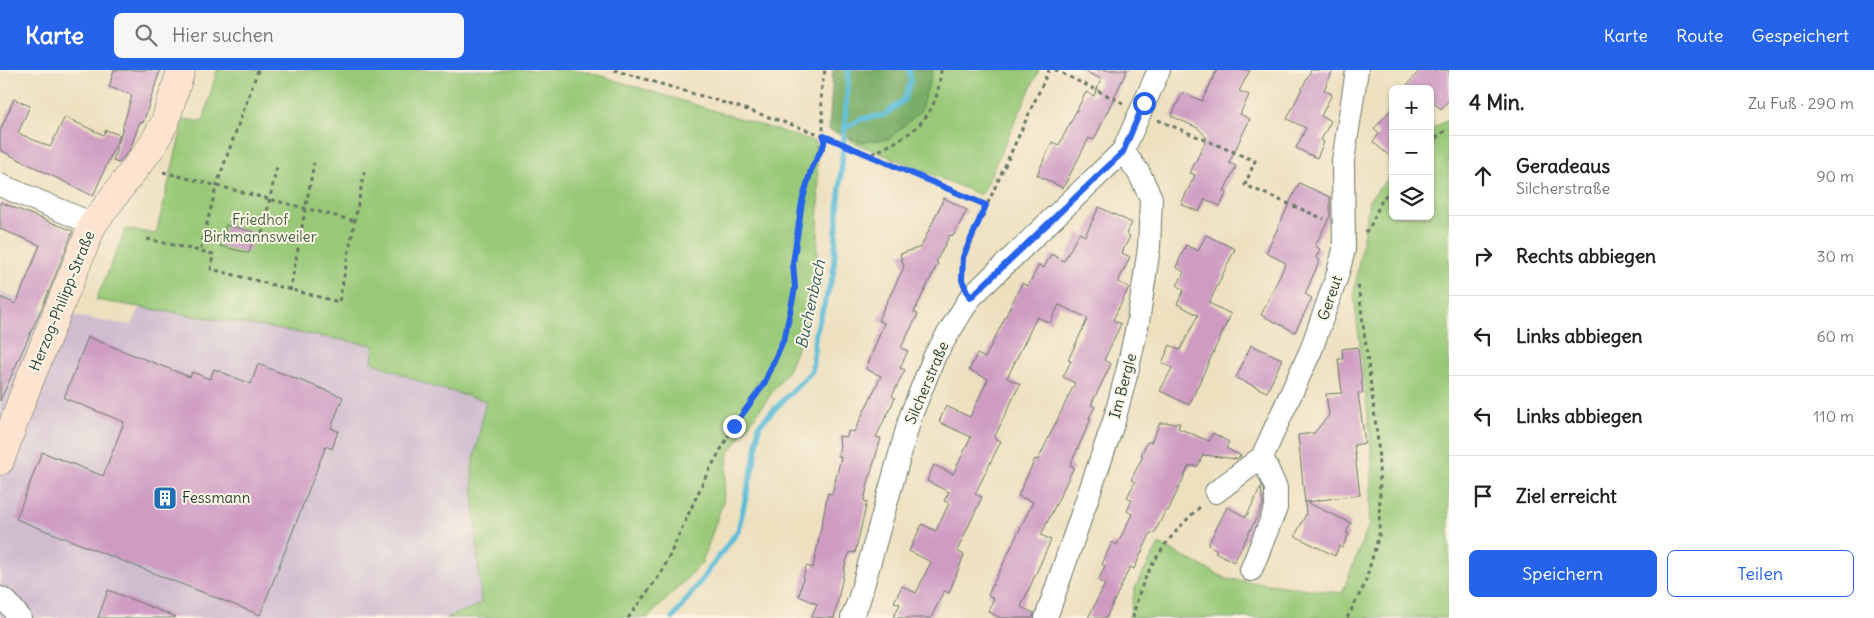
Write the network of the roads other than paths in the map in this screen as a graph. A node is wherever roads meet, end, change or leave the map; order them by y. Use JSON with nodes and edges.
{"nodes":[{"id":1,"x":181,"y":70,"type":"edge"},
{"id":2,"x":1159,"y":70,"type":"edge"},
{"id":3,"x":1357,"y":70,"type":"edge"},
{"id":4,"x":1123,"y":152,"type":"junction"},
{"id":5,"x":0,"y":185,"type":"edge"},
{"id":6,"x":93,"y":224,"type":"junction"},
{"id":7,"x":1262,"y":457,"type":"junction"},
{"id":8,"x":0,"y":461,"type":"edge"},
{"id":9,"x":1216,"y":492,"type":"road end"},
{"id":10,"x":1251,"y":570,"type":"dead end"},
{"id":11,"x":0,"y":598,"type":"edge"},
{"id":12,"x":20,"y":618,"type":"edge"},
{"id":13,"x":852,"y":618,"type":"edge"},
{"id":14,"x":1046,"y":618,"type":"edge"}],
"edges":[{"from":1,"to":6,"type":"street","name":"Herzog-Philipp-Straße"},
{"from":2,"to":4,"type":"street","name":"Silcherstraße"},
{"from":3,"to":7,"type":"street","name":"Gereut"},
{"from":4,"to":13,"type":"street","name":"Silcherstraße"},
{"from":4,"to":14,"type":"street","name":"Im Bergle"},
{"from":5,"to":6,"type":"street"},
{"from":6,"to":8,"type":"street","name":"Herzog-Philipp-Straße"},
{"from":7,"to":9,"type":"street","name":"Gereut"},
{"from":7,"to":10,"type":"street"},
{"from":11,"to":12,"type":"street"}]}
